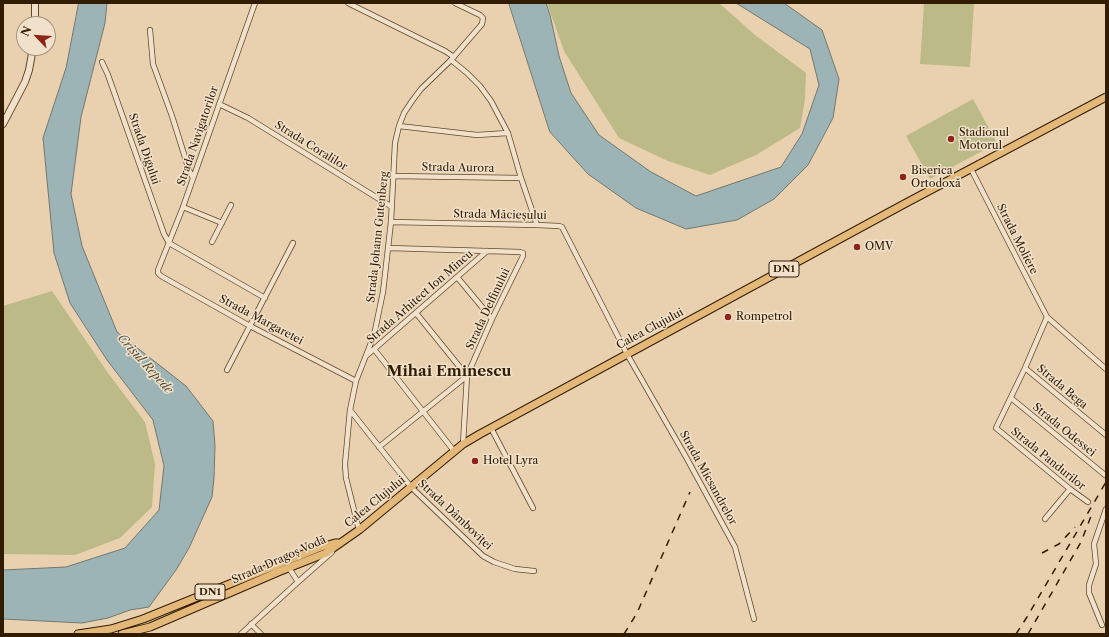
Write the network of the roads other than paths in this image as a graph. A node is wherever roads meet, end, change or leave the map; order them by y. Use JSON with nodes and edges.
{"nodes":[{"id":1,"x":35,"y":3,"type":"edge"},
{"id":2,"x":255,"y":3,"type":"edge"},
{"id":3,"x":348,"y":3,"type":"edge"},
{"id":4,"x":455,"y":3,"type":"edge"},
{"id":5,"x":35,"y":16,"type":"edge"},
{"id":6,"x":150,"y":30,"type":"dead end"},
{"id":7,"x":32,"y":56,"type":"edge"},
{"id":8,"x":453,"y":59,"type":"junction"},
{"id":9,"x":102,"y":62,"type":"dead end"},
{"id":10,"x":1106,"y":97,"type":"edge"},
{"id":11,"x":219,"y":104,"type":"junction"},
{"id":12,"x":3,"y":124,"type":"edge"},
{"id":13,"x":399,"y":126,"type":"junction"},
{"id":14,"x":508,"y":133,"type":"junction"},
{"id":15,"x":971,"y":169,"type":"junction"},
{"id":16,"x":394,"y":176,"type":"junction"},
{"id":17,"x":193,"y":178,"type":"junction"},
{"id":18,"x":521,"y":178,"type":"junction"},
{"id":19,"x":231,"y":204,"type":"dead end"},
{"id":20,"x":183,"y":207,"type":"junction"},
{"id":21,"x":392,"y":207,"type":"junction"},
{"id":22,"x":391,"y":222,"type":"junction"},
{"id":23,"x":222,"y":223,"type":"junction"},
{"id":24,"x":537,"y":225,"type":"junction"},
{"id":25,"x":212,"y":242,"type":"dead end"},
{"id":26,"x":169,"y":243,"type":"junction"},
{"id":27,"x":293,"y":243,"type":"dead end"},
{"id":28,"x":388,"y":248,"type":"junction"},
{"id":29,"x":487,"y":251,"type":"junction"},
{"id":30,"x":158,"y":273,"type":"joint"},
{"id":31,"x":457,"y":277,"type":"junction"},
{"id":32,"x":265,"y":298,"type":"junction"},
{"id":33,"x":416,"y":312,"type":"junction"},
{"id":34,"x":1047,"y":317,"type":"junction"},
{"id":35,"x":492,"y":319,"type":"junction"},
{"id":36,"x":250,"y":326,"type":"junction"},
{"id":37,"x":374,"y":349,"type":"junction"},
{"id":38,"x":627,"y":354,"type":"junction"},
{"id":39,"x":365,"y":357,"type":"junction"},
{"id":40,"x":1025,"y":368,"type":"junction"},
{"id":41,"x":1106,"y":368,"type":"edge"},
{"id":42,"x":227,"y":370,"type":"dead end"},
{"id":43,"x":467,"y":376,"type":"junction"},
{"id":44,"x":356,"y":381,"type":"junction"},
{"id":45,"x":1011,"y":398,"type":"junction"},
{"id":46,"x":350,"y":410,"type":"junction"},
{"id":47,"x":423,"y":411,"type":"junction"},
{"id":48,"x":491,"y":428,"type":"junction"},
{"id":49,"x":1106,"y":435,"type":"edge"},
{"id":50,"x":463,"y":444,"type":"junction"},
{"id":51,"x":379,"y":447,"type":"junction"},
{"id":52,"x":454,"y":452,"type":"junction"},
{"id":53,"x":1105,"y":475,"type":"dead end"},
{"id":54,"x":411,"y":487,"type":"junction"},
{"id":55,"x":1070,"y":489,"type":"junction"},
{"id":56,"x":1088,"y":502,"type":"dead end"},
{"id":57,"x":533,"y":508,"type":"dead end"},
{"id":58,"x":1106,"y":509,"type":"edge"},
{"id":59,"x":1045,"y":519,"type":"dead end"},
{"id":60,"x":359,"y":530,"type":"junction"},
{"id":61,"x":340,"y":543,"type":"junction"},
{"id":62,"x":321,"y":547,"type":"junction"},
{"id":63,"x":289,"y":568,"type":"junction"},
{"id":64,"x":278,"y":569,"type":"junction"},
{"id":65,"x":534,"y":571,"type":"dead end"},
{"id":66,"x":298,"y":582,"type":"junction"},
{"id":67,"x":754,"y":619,"type":"dead end"},
{"id":68,"x":251,"y":624,"type":"junction"},
{"id":69,"x":1102,"y":625,"type":"dead end"},
{"id":70,"x":78,"y":634,"type":"edge"},
{"id":71,"x":122,"y":634,"type":"edge"},
{"id":72,"x":241,"y":634,"type":"edge"},
{"id":73,"x":261,"y":634,"type":"edge"}],
"edges":[{"from":1,"to":5,"type":"street"},
{"from":2,"to":11,"type":"street","name":"Strada Navigatorilor"},
{"from":3,"to":8,"type":"street"},
{"from":4,"to":8,"type":"street","name":"Strada Johann Gutenberg"},
{"from":6,"to":17,"type":"street"},
{"from":7,"to":12,"type":"street"},
{"from":8,"to":13,"type":"street","name":"Strada Johann Gutenberg"},
{"from":8,"to":14,"type":"street"},
{"from":9,"to":26,"type":"street","name":"Strada Digului"},
{"from":10,"to":15,"type":"main road","name":"Calea Clujului","number":"DN1"},
{"from":11,"to":17,"type":"street","name":"Strada Navigatorilor"},
{"from":11,"to":21,"type":"street","name":"Strada Coralilor"},
{"from":13,"to":14,"type":"street"},
{"from":13,"to":16,"type":"street","name":"Strada Johann Gutenberg"},
{"from":14,"to":18,"type":"street"},
{"from":15,"to":34,"type":"street","name":"Strada Molière"},
{"from":15,"to":38,"type":"main road","name":"Calea Clujului","number":"DN1"},
{"from":16,"to":18,"type":"street","name":"Strada Aurora"},
{"from":16,"to":21,"type":"street","name":"Strada Johann Gutenberg"},
{"from":17,"to":20,"type":"street","name":"Strada Navigatorilor"},
{"from":18,"to":24,"type":"street"},
{"from":19,"to":23,"type":"street"},
{"from":20,"to":23,"type":"street"},
{"from":20,"to":26,"type":"street","name":"Strada Navigatorilor"},
{"from":21,"to":22,"type":"street","name":"Strada Johann Gutenberg"},
{"from":22,"to":24,"type":"street","name":"Strada Măcieșului"},
{"from":22,"to":28,"type":"street","name":"Strada Johann Gutenberg"},
{"from":23,"to":25,"type":"street"},
{"from":24,"to":38,"type":"street","name":"Strada Măcieșului"},
{"from":26,"to":30,"type":"street","name":"Strada Navigatorilor"},
{"from":26,"to":32,"type":"street"},
{"from":27,"to":32,"type":"street"},
{"from":28,"to":29,"type":"street"},
{"from":28,"to":39,"type":"street","name":"Strada Johann Gutenberg"},
{"from":29,"to":31,"type":"street","name":"Strada Arhitect Ion Mincu"},
{"from":29,"to":35,"type":"street","name":"Strada Delfinului"},
{"from":30,"to":36,"type":"street","name":"Strada Margaretei"},
{"from":31,"to":33,"type":"street","name":"Strada Arhitect Ion Mincu"},
{"from":31,"to":35,"type":"street"},
{"from":32,"to":36,"type":"street"},
{"from":33,"to":37,"type":"street","name":"Strada Arhitect Ion Mincu"},
{"from":33,"to":43,"type":"street"},
{"from":34,"to":40,"type":"street"},
{"from":34,"to":41,"type":"street","name":"Strada Molière"},
{"from":35,"to":43,"type":"street","name":"Strada Delfinului"},
{"from":36,"to":42,"type":"street"},
{"from":36,"to":44,"type":"street","name":"Strada Margaretei"},
{"from":37,"to":39,"type":"street","name":"Strada Arhitect Ion Mincu"},
{"from":37,"to":47,"type":"street"},
{"from":38,"to":48,"type":"main road","name":"Calea Clujului","number":"DN1"},
{"from":38,"to":67,"type":"street","name":"Strada Micsandrelor"},
{"from":39,"to":44,"type":"street","name":"Strada Johann Gutenberg"},
{"from":40,"to":45,"type":"street"},
{"from":40,"to":49,"type":"street","name":"Strada Bega"},
{"from":43,"to":47,"type":"street"},
{"from":43,"to":50,"type":"street","name":"Strada Delfinului"},
{"from":44,"to":46,"type":"street","name":"Strada Johann Gutenberg"},
{"from":45,"to":53,"type":"street","name":"Strada Odessei"},
{"from":45,"to":55,"type":"street","name":"Strada Pandurilor"},
{"from":46,"to":51,"type":"street","name":"Strada Dâmboviței"},
{"from":46,"to":60,"type":"street","name":"Strada Johann Gutenberg"},
{"from":47,"to":51,"type":"street"},
{"from":47,"to":52,"type":"street"},
{"from":48,"to":50,"type":"main road","name":"Calea Clujului","number":"DN1"},
{"from":48,"to":57,"type":"street"},
{"from":50,"to":52,"type":"main road","name":"Calea Clujului","number":"DN1"},
{"from":51,"to":54,"type":"street","name":"Strada Dâmboviței"},
{"from":52,"to":54,"type":"main road","name":"Calea Clujului","number":"DN1"},
{"from":54,"to":60,"type":"main road","name":"Calea Clujului","number":"DN1"},
{"from":54,"to":65,"type":"street","name":"Strada Dâmboviței"},
{"from":55,"to":56,"type":"street","name":"Strada Pandurilor"},
{"from":55,"to":59,"type":"street"},
{"from":58,"to":69,"type":"street"},
{"from":60,"to":61,"type":"main road","name":"Calea Clujului","number":"DN1"},
{"from":61,"to":62,"type":"main road","name":"Strada Dragoș Vodă","number":"DN1"},
{"from":61,"to":63,"type":"main road","name":"Strada Dragoș Vodă","number":"DN1"},
{"from":61,"to":66,"type":"street","name":"Calea Clujului"},
{"from":62,"to":63,"type":"main road"},
{"from":62,"to":64,"type":"main road","name":"Strada Dragoș Vodă","number":"DN1"},
{"from":63,"to":64,"type":"main road","name":"Strada Dragoș Vodă","number":"DN1"},
{"from":63,"to":66,"type":"street"},
{"from":64,"to":70,"type":"main road","name":"Strada Dragoș Vodă","number":"DN1"},
{"from":64,"to":71,"type":"main road","name":"Strada Dragoș Vodă","number":"DN1"},
{"from":66,"to":68,"type":"street","name":"Calea Clujului"},
{"from":68,"to":72,"type":"street","name":"Calea Clujului"},
{"from":68,"to":73,"type":"street"}]}
